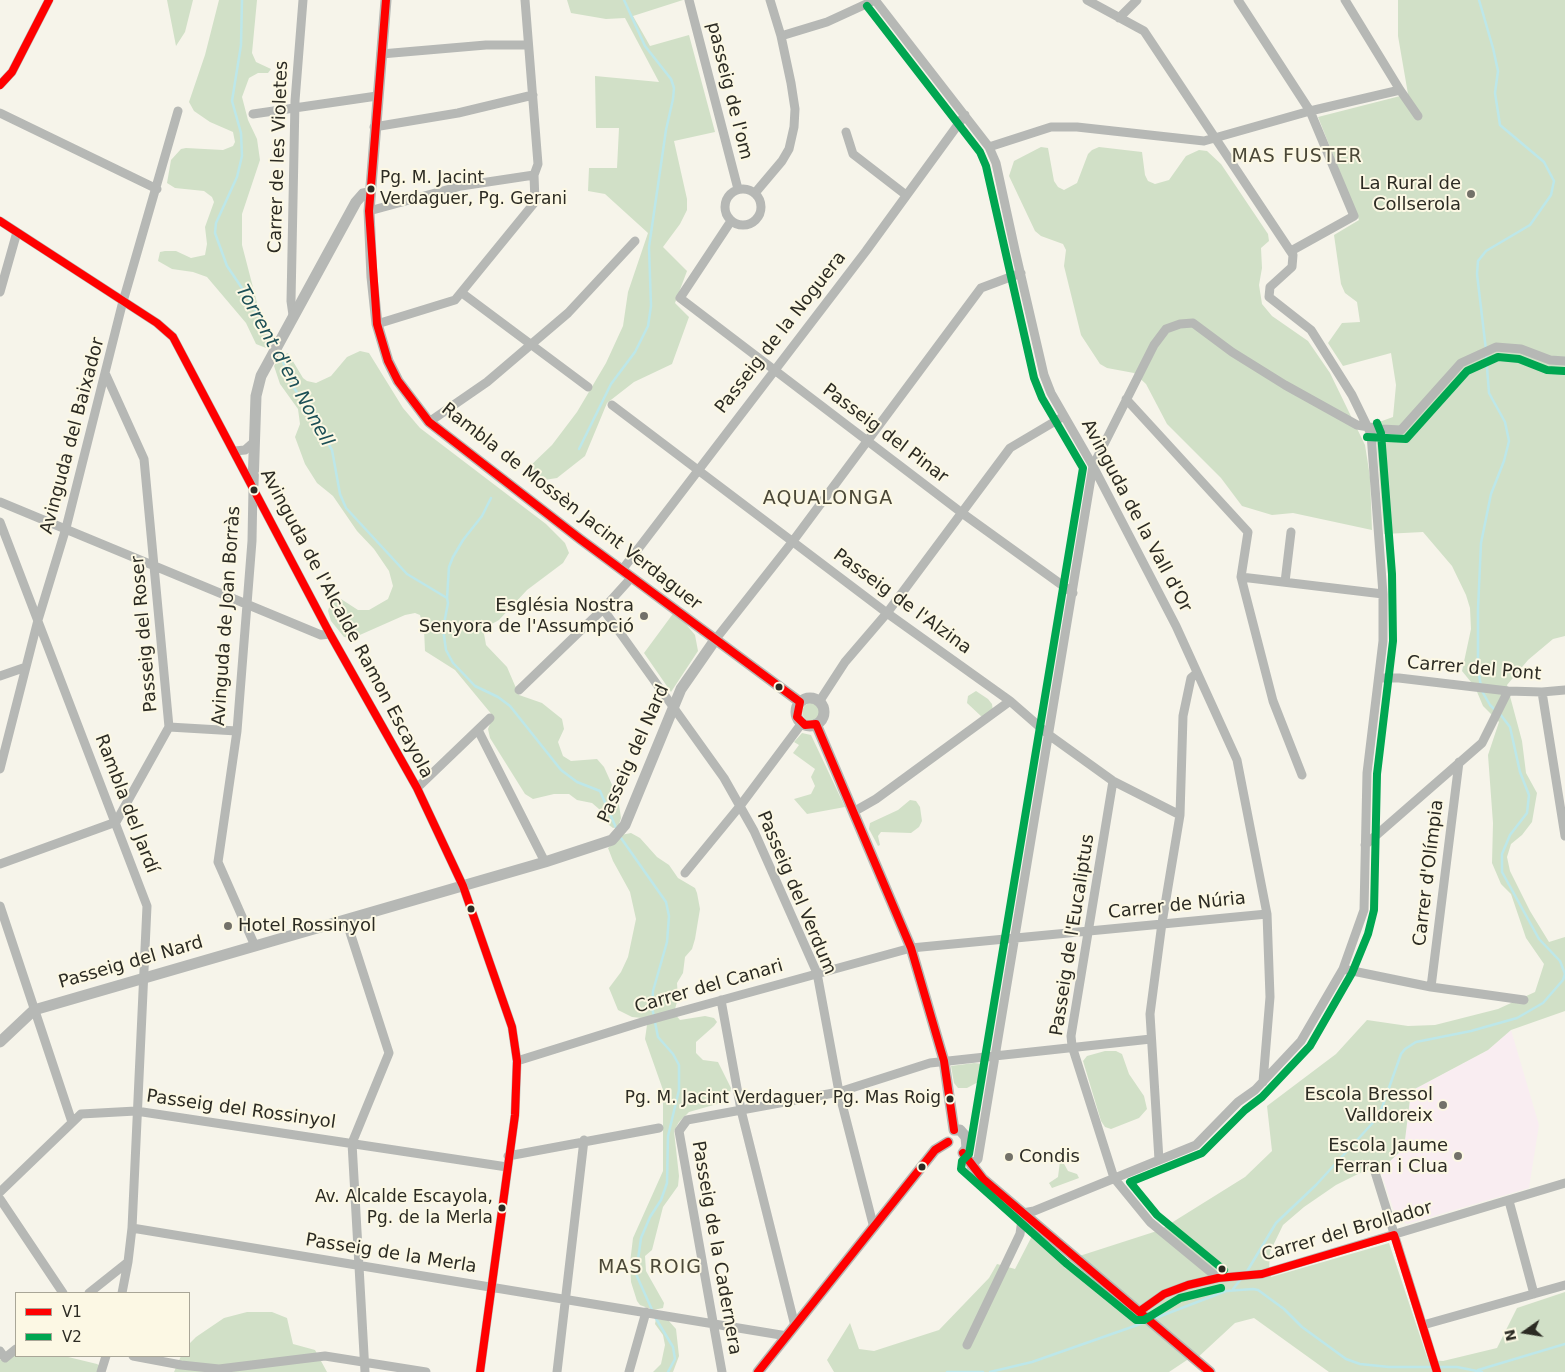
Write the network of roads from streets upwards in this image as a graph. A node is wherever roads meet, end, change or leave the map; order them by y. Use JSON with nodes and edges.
{"nodes":[{"id":1,"x":49,"y":0,"type":"edge"},
{"id":2,"x":303,"y":0,"type":"edge"},
{"id":3,"x":386,"y":0,"type":"edge"},
{"id":4,"x":525,"y":0,"type":"edge"},
{"id":5,"x":689,"y":0,"type":"edge"},
{"id":6,"x":770,"y":0,"type":"edge"},
{"id":7,"x":875,"y":0,"type":"edge"},
{"id":8,"x":1086,"y":0,"type":"edge"},
{"id":9,"x":1137,"y":0,"type":"edge"},
{"id":10,"x":1238,"y":0,"type":"edge"},
{"id":11,"x":1345,"y":0,"type":"edge"},
{"id":12,"x":1119,"y":18,"type":"junction"},
{"id":13,"x":781,"y":36,"type":"junction"},
{"id":14,"x":527,"y":45,"type":"junction"},
{"id":15,"x":381,"y":54,"type":"junction"},
{"id":16,"x":0,"y":85,"type":"edge"},
{"id":17,"x":1400,"y":90,"type":"junction"},
{"id":18,"x":533,"y":95,"type":"junction"},
{"id":19,"x":377,"y":96,"type":"junction"},
{"id":20,"x":295,"y":108,"type":"junction"},
{"id":21,"x":178,"y":111,"type":"dead end"},
{"id":22,"x":1310,"y":111,"type":"junction"},
{"id":23,"x":0,"y":113,"type":"edge"},
{"id":24,"x":253,"y":114,"type":"dead end"},
{"id":25,"x":965,"y":115,"type":"junction"},
{"id":26,"x":1418,"y":116,"type":"dead end"},
{"id":27,"x":374,"y":127,"type":"junction"},
{"id":28,"x":846,"y":132,"type":"dead end"},
{"id":29,"x":1215,"y":137,"type":"junction"},
{"id":30,"x":990,"y":147,"type":"junction"},
{"id":31,"x":534,"y":175,"type":"junction"},
{"id":32,"x":157,"y":188,"type":"junction"},
{"id":33,"x":738,"y":190,"type":"junction"},
{"id":34,"x":369,"y":193,"type":"junction"},
{"id":35,"x":754,"y":193,"type":"junction"},
{"id":36,"x":906,"y":195,"type":"junction"},
{"id":37,"x":369,"y":211,"type":"junction"},
{"id":38,"x":0,"y":221,"type":"edge"},
{"id":39,"x":731,"y":222,"type":"junction"},
{"id":40,"x":17,"y":232,"type":"junction"},
{"id":41,"x":635,"y":241,"type":"dead end"},
{"id":42,"x":1291,"y":252,"type":"junction"},
{"id":43,"x":1021,"y":273,"type":"junction"},
{"id":44,"x":0,"y":292,"type":"edge"},
{"id":45,"x":462,"y":293,"type":"junction"},
{"id":46,"x":123,"y":302,"type":"junction"},
{"id":47,"x":293,"y":315,"type":"junction"},
{"id":48,"x":377,"y":324,"type":"junction"},
{"id":49,"x":530,"y":344,"type":"junction"},
{"id":50,"x":1565,"y":361,"type":"edge"},
{"id":51,"x":773,"y":370,"type":"junction"},
{"id":52,"x":106,"y":375,"type":"junction"},
{"id":53,"x":588,"y":387,"type":"dead end"},
{"id":54,"x":1126,"y":399,"type":"junction"},
{"id":55,"x":612,"y":405,"type":"dead end"},
{"id":56,"x":1064,"y":416,"type":"junction"},
{"id":57,"x":429,"y":422,"type":"junction"},
{"id":58,"x":1368,"y":427,"type":"junction"},
{"id":59,"x":868,"y":440,"type":"junction"},
{"id":60,"x":254,"y":443,"type":"junction"},
{"id":61,"x":235,"y":451,"type":"junction"},
{"id":62,"x":1093,"y":466,"type":"junction"},
{"id":63,"x":697,"y":469,"type":"junction"},
{"id":64,"x":253,"y":484,"type":"junction"},
{"id":65,"x":0,"y":502,"type":"edge"},
{"id":66,"x":266,"y":510,"type":"junction"},
{"id":67,"x":253,"y":511,"type":"junction"},
{"id":68,"x":962,"y":513,"type":"junction"},
{"id":69,"x":0,"y":522,"type":"edge"},
{"id":70,"x":66,"y":528,"type":"junction"},
{"id":71,"x":1290,"y":532,"type":"dead end"},
{"id":72,"x":793,"y":541,"type":"junction"},
{"id":73,"x":156,"y":565,"type":"junction"},
{"id":74,"x":622,"y":570,"type":"junction"},
{"id":75,"x":632,"y":577,"type":"junction"},
{"id":76,"x":1241,"y":577,"type":"junction"},
{"id":77,"x":1285,"y":582,"type":"junction"},
{"id":78,"x":1073,"y":593,"type":"junction"},
{"id":79,"x":1383,"y":594,"type":"junction"},
{"id":80,"x":246,"y":602,"type":"junction"},
{"id":81,"x":603,"y":609,"type":"junction"},
{"id":82,"x":887,"y":613,"type":"junction"},
{"id":83,"x":38,"y":620,"type":"junction"},
{"id":84,"x":330,"y":634,"type":"junction"},
{"id":85,"x":715,"y":640,"type":"junction"},
{"id":86,"x":26,"y":667,"type":"junction"},
{"id":87,"x":1197,"y":672,"type":"junction"},
{"id":88,"x":0,"y":676,"type":"edge"},
{"id":89,"x":1380,"y":678,"type":"junction"},
{"id":90,"x":519,"y":690,"type":"dead end"},
{"id":91,"x":1565,"y":690,"type":"edge"},
{"id":92,"x":1508,"y":691,"type":"junction"},
{"id":93,"x":1542,"y":692,"type":"junction"},
{"id":94,"x":1010,"y":701,"type":"junction"},
{"id":95,"x":800,"y":702,"type":"junction"},
{"id":96,"x":819,"y":702,"type":"junction"},
{"id":97,"x":672,"y":707,"type":"junction"},
{"id":98,"x":490,"y":718,"type":"dead end"},
{"id":99,"x":802,"y":723,"type":"junction"},
{"id":100,"x":816,"y":724,"type":"junction"},
{"id":101,"x":169,"y":727,"type":"junction"},
{"id":102,"x":478,"y":730,"type":"junction"},
{"id":103,"x":237,"y":731,"type":"junction"},
{"id":104,"x":1049,"y":735,"type":"junction"},
{"id":105,"x":1459,"y":762,"type":"junction"},
{"id":106,"x":0,"y":769,"type":"edge"},
{"id":107,"x":1302,"y":775,"type":"dead end"},
{"id":108,"x":1113,"y":780,"type":"junction"},
{"id":109,"x":417,"y":788,"type":"junction"},
{"id":110,"x":740,"y":806,"type":"junction"},
{"id":111,"x":855,"y":811,"type":"junction"},
{"id":112,"x":1180,"y":815,"type":"junction"},
{"id":113,"x":116,"y":822,"type":"junction"},
{"id":114,"x":1565,"y":836,"type":"edge"},
{"id":115,"x":1365,"y":845,"type":"junction"},
{"id":116,"x":545,"y":862,"type":"junction"},
{"id":117,"x":0,"y":864,"type":"edge"},
{"id":118,"x":685,"y":873,"type":"dead end"},
{"id":119,"x":463,"y":886,"type":"junction"},
{"id":120,"x":0,"y":906,"type":"edge"},
{"id":121,"x":1267,"y":914,"type":"junction"},
{"id":122,"x":346,"y":920,"type":"junction"},
{"id":123,"x":1162,"y":923,"type":"junction"},
{"id":124,"x":1088,"y":931,"type":"junction"},
{"id":125,"x":1016,"y":939,"type":"junction"},
{"id":126,"x":255,"y":946,"type":"junction"},
{"id":127,"x":912,"y":948,"type":"junction"},
{"id":128,"x":1343,"y":969,"type":"junction"},
{"id":129,"x":817,"y":973,"type":"junction"},
{"id":130,"x":144,"y":978,"type":"junction"},
{"id":131,"x":1431,"y":987,"type":"junction"},
{"id":132,"x":721,"y":1000,"type":"junction"},
{"id":133,"x":1524,"y":1000,"type":"dead end"},
{"id":134,"x":34,"y":1010,"type":"junction"},
{"id":135,"x":1151,"y":1039,"type":"junction"},
{"id":136,"x":0,"y":1042,"type":"edge"},
{"id":137,"x":1072,"y":1046,"type":"junction"},
{"id":138,"x":995,"y":1056,"type":"junction"},
{"id":139,"x":517,"y":1061,"type":"junction"},
{"id":140,"x":944,"y":1061,"type":"junction"},
{"id":141,"x":1263,"y":1082,"type":"junction"},
{"id":142,"x":839,"y":1092,"type":"junction"},
{"id":143,"x":742,"y":1110,"type":"junction"},
{"id":144,"x":136,"y":1111,"type":"junction"},
{"id":145,"x":72,"y":1122,"type":"junction"},
{"id":146,"x":659,"y":1128,"type":"dead end"},
{"id":147,"x":954,"y":1130,"type":"junction"},
{"id":148,"x":981,"y":1136,"type":"junction"},
{"id":149,"x":966,"y":1137,"type":"junction"},
{"id":150,"x":584,"y":1140,"type":"junction"},
{"id":151,"x":948,"y":1142,"type":"junction"},
{"id":152,"x":352,"y":1143,"type":"junction"},
{"id":153,"x":963,"y":1153,"type":"junction"},
{"id":154,"x":508,"y":1156,"type":"junction"},
{"id":155,"x":1159,"y":1160,"type":"junction"},
{"id":156,"x":971,"y":1166,"type":"junction"},
{"id":157,"x":507,"y":1167,"type":"junction"},
{"id":158,"x":1375,"y":1172,"type":"dead end"},
{"id":159,"x":1114,"y":1178,"type":"junction"},
{"id":160,"x":1565,"y":1183,"type":"edge"},
{"id":161,"x":0,"y":1192,"type":"edge"},
{"id":162,"x":0,"y":1199,"type":"edge"},
{"id":163,"x":1509,"y":1201,"type":"junction"},
{"id":164,"x":1023,"y":1212,"type":"junction"},
{"id":165,"x":132,"y":1228,"type":"junction"},
{"id":166,"x":874,"y":1228,"type":"junction"},
{"id":167,"x":1394,"y":1235,"type":"junction"},
{"id":168,"x":128,"y":1262,"type":"junction"},
{"id":169,"x":359,"y":1266,"type":"junction"},
{"id":170,"x":1218,"y":1278,"type":"junction"},
{"id":171,"x":1565,"y":1285,"type":"edge"},
{"id":172,"x":491,"y":1287,"type":"junction"},
{"id":173,"x":62,"y":1292,"type":"edge"},
{"id":174,"x":90,"y":1292,"type":"edge"},
{"id":175,"x":122,"y":1292,"type":"edge"},
{"id":176,"x":1534,"y":1294,"type":"junction"},
{"id":177,"x":566,"y":1299,"type":"junction"},
{"id":178,"x":1140,"y":1311,"type":"junction"},
{"id":179,"x":646,"y":1312,"type":"junction"},
{"id":180,"x":712,"y":1323,"type":"junction"},
{"id":181,"x":1423,"y":1325,"type":"junction"},
{"id":182,"x":795,"y":1326,"type":"junction"},
{"id":183,"x":787,"y":1336,"type":"junction"},
{"id":184,"x":967,"y":1345,"type":"dead end"},
{"id":185,"x":15,"y":1349,"type":"edge"},
{"id":186,"x":2,"y":1354,"type":"edge"},
{"id":187,"x":106,"y":1357,"type":"edge"},
{"id":188,"x":138,"y":1357,"type":"edge"},
{"id":189,"x":364,"y":1362,"type":"junction"},
{"id":190,"x":1436,"y":1369,"type":"edge"},
{"id":191,"x":101,"y":1372,"type":"edge"},
{"id":192,"x":365,"y":1372,"type":"edge"},
{"id":193,"x":426,"y":1372,"type":"edge"},
{"id":194,"x":480,"y":1372,"type":"edge"},
{"id":195,"x":557,"y":1372,"type":"edge"},
{"id":196,"x":629,"y":1372,"type":"edge"},
{"id":197,"x":722,"y":1372,"type":"edge"},
{"id":198,"x":758,"y":1372,"type":"edge"},
{"id":199,"x":1210,"y":1372,"type":"edge"}],
"edges":[{"from":1,"to":16,"type":"street"},
{"from":2,"to":20,"type":"street","name":"Carrer de les Violetes"},
{"from":3,"to":15,"type":"street","name":"Rambla de Mossèn Jacint Verdaguer"},
{"from":4,"to":14,"type":"street"},
{"from":5,"to":33,"type":"street","name":"passeig de l'om"},
{"from":6,"to":13,"type":"street"},
{"from":7,"to":13,"type":"street"},
{"from":7,"to":25,"type":"street","name":"Avinguda de la Vall d'Or"},
{"from":8,"to":12,"type":"street"},
{"from":9,"to":12,"type":"street"},
{"from":10,"to":22,"type":"street"},
{"from":11,"to":17,"type":"street"},
{"from":12,"to":29,"type":"street"},
{"from":13,"to":35,"type":"street"},
{"from":14,"to":15,"type":"street"},
{"from":14,"to":18,"type":"street"},
{"from":15,"to":19,"type":"street","name":"Rambla de Mossèn Jacint Verdaguer"},
{"from":17,"to":22,"type":"street"},
{"from":17,"to":26,"type":"street"},
{"from":18,"to":27,"type":"street"},
{"from":18,"to":31,"type":"street"},
{"from":19,"to":20,"type":"street"},
{"from":19,"to":27,"type":"street","name":"Rambla de Mossèn Jacint Verdaguer"},
{"from":20,"to":24,"type":"street"},
{"from":20,"to":47,"type":"street","name":"Carrer de les Violetes"},
{"from":21,"to":32,"type":"street","name":"Avinguda del Baixador"},
{"from":22,"to":29,"type":"street"},
{"from":22,"to":42,"type":"street"},
{"from":23,"to":32,"type":"street"},
{"from":25,"to":30,"type":"street","name":"Avinguda de la Vall d'Or"},
{"from":25,"to":36,"type":"street","name":"Passeig de la Noguera"},
{"from":27,"to":34,"type":"street","name":"Rambla de Mossèn Jacint Verdaguer"},
{"from":28,"to":36,"type":"street"},
{"from":29,"to":30,"type":"street"},
{"from":29,"to":42,"type":"street"},
{"from":30,"to":43,"type":"street","name":"Avinguda de la Vall d'Or"},
{"from":31,"to":37,"type":"street"},
{"from":31,"to":45,"type":"street"},
{"from":32,"to":46,"type":"street","name":"Avinguda del Baixador"},
{"from":33,"to":35,"type":"street"},
{"from":33,"to":39,"type":"street"},
{"from":34,"to":37,"type":"street","name":"Rambla de Mossèn Jacint Verdaguer"},
{"from":34,"to":47,"type":"street","name":"Avinguda de Joan Borràs"},
{"from":35,"to":39,"type":"street"},
{"from":36,"to":51,"type":"street","name":"Passeig de la Noguera"},
{"from":37,"to":48,"type":"street","name":"Rambla de Mossèn Jacint Verdaguer"},
{"from":38,"to":40,"type":"street","name":"Avinguda de l'Alcalde Ramon Escayola"},
{"from":39,"to":51,"type":"street","name":"Passeig del Pinar"},
{"from":40,"to":44,"type":"street"},
{"from":40,"to":46,"type":"street","name":"Avinguda de l'Alcalde Ramon Escayola"},
{"from":41,"to":49,"type":"street"},
{"from":42,"to":58,"type":"street"},
{"from":43,"to":56,"type":"street","name":"Avinguda de la Vall d'Or"},
{"from":43,"to":59,"type":"street"},
{"from":45,"to":48,"type":"street"},
{"from":45,"to":49,"type":"street"},
{"from":46,"to":52,"type":"street","name":"Avinguda del Baixador"},
{"from":46,"to":61,"type":"street","name":"Avinguda de l'Alcalde Ramon Escayola"},
{"from":47,"to":60,"type":"street","name":"Avinguda de Joan Borràs"},
{"from":48,"to":57,"type":"street","name":"Rambla de Mossèn Jacint Verdaguer"},
{"from":49,"to":53,"type":"street"},
{"from":49,"to":57,"type":"street"},
{"from":50,"to":58,"type":"street"},
{"from":51,"to":59,"type":"street","name":"Passeig del Pinar"},
{"from":51,"to":63,"type":"street","name":"Passeig de la Noguera"},
{"from":52,"to":70,"type":"street","name":"Avinguda del Baixador"},
{"from":52,"to":73,"type":"street","name":"Passeig del Roser"},
{"from":54,"to":58,"type":"street"},
{"from":54,"to":62,"type":"street"},
{"from":54,"to":76,"type":"street"},
{"from":55,"to":63,"type":"street","name":"Passeig de l'Alzina"},
{"from":56,"to":62,"type":"street","name":"Avinguda de la Vall d'Or"},
{"from":56,"to":68,"type":"street"},
{"from":57,"to":74,"type":"street","name":"Rambla de Mossèn Jacint Verdaguer"},
{"from":58,"to":79,"type":"street"},
{"from":59,"to":68,"type":"street","name":"Passeig del Pinar"},
{"from":59,"to":72,"type":"street"},
{"from":60,"to":61,"type":"street"},
{"from":60,"to":64,"type":"street","name":"Avinguda de Joan Borràs"},
{"from":61,"to":64,"type":"street","name":"Avinguda de l'Alcalde Ramon Escayola"},
{"from":62,"to":78,"type":"street"},
{"from":62,"to":87,"type":"street","name":"Avinguda de la Vall d'Or"},
{"from":63,"to":72,"type":"street","name":"Passeig de l'Alzina"},
{"from":63,"to":74,"type":"street","name":"Passeig de la Noguera"},
{"from":64,"to":66,"type":"street","name":"Avinguda de l'Alcalde Ramon Escayola"},
{"from":64,"to":67,"type":"street","name":"Avinguda de Joan Borràs"},
{"from":65,"to":70,"type":"street"},
{"from":66,"to":67,"type":"street"},
{"from":66,"to":84,"type":"street","name":"Avinguda de l'Alcalde Ramon Escayola"},
{"from":67,"to":80,"type":"street","name":"Avinguda de Joan Borràs"},
{"from":68,"to":78,"type":"street","name":"Passeig del Pinar"},
{"from":68,"to":82,"type":"street"},
{"from":69,"to":83,"type":"street","name":"Rambla del Jardí"},
{"from":70,"to":73,"type":"street"},
{"from":70,"to":83,"type":"street","name":"Avinguda del Baixador"},
{"from":71,"to":77,"type":"street"},
{"from":72,"to":82,"type":"street","name":"Passeig de l'Alzina"},
{"from":72,"to":85,"type":"street"},
{"from":73,"to":80,"type":"street"},
{"from":73,"to":101,"type":"street","name":"Passeig del Roser"},
{"from":74,"to":75,"type":"street","name":"Rambla de Mossèn Jacint Verdaguer"},
{"from":75,"to":81,"type":"street"},
{"from":75,"to":85,"type":"street","name":"Rambla de Mossèn Jacint Verdaguer"},
{"from":76,"to":77,"type":"street"},
{"from":76,"to":107,"type":"street"},
{"from":77,"to":79,"type":"street"},
{"from":78,"to":104,"type":"street"},
{"from":79,"to":89,"type":"street"},
{"from":80,"to":84,"type":"street"},
{"from":80,"to":103,"type":"street","name":"Avinguda de Joan Borràs"},
{"from":81,"to":90,"type":"street"},
{"from":81,"to":97,"type":"street","name":"Passeig del Verdum"},
{"from":82,"to":94,"type":"street","name":"Passeig de l'Alzina"},
{"from":82,"to":96,"type":"street"},
{"from":83,"to":86,"type":"street","name":"Avinguda del Baixador"},
{"from":83,"to":113,"type":"street","name":"Rambla del Jardí"},
{"from":84,"to":109,"type":"street","name":"Avinguda de l'Alcalde Ramon Escayola"},
{"from":85,"to":95,"type":"street","name":"Rambla de Mossèn Jacint Verdaguer"},
{"from":85,"to":97,"type":"street","name":"Passeig del Nard"},
{"from":86,"to":88,"type":"street"},
{"from":86,"to":106,"type":"street","name":"Avinguda del Baixador"},
{"from":87,"to":112,"type":"street"},
{"from":87,"to":121,"type":"street","name":"Avinguda de la Vall d'Or"},
{"from":89,"to":92,"type":"street","name":"Carrer del Pont"},
{"from":89,"to":115,"type":"street"},
{"from":91,"to":93,"type":"street","name":"Carrer del Pont"},
{"from":92,"to":93,"type":"street","name":"Carrer del Pont"},
{"from":92,"to":105,"type":"street"},
{"from":93,"to":114,"type":"street"},
{"from":94,"to":104,"type":"street","name":"Passeig de l'Alzina"},
{"from":94,"to":111,"type":"street"},
{"from":95,"to":96,"type":"street"},
{"from":95,"to":99,"type":"street"},
{"from":96,"to":100,"type":"street"},
{"from":97,"to":110,"type":"street","name":"Passeig del Verdum"},
{"from":97,"to":116,"type":"street","name":"Passeig del Nard"},
{"from":98,"to":102,"type":"street"},
{"from":99,"to":100,"type":"street"},
{"from":99,"to":110,"type":"street"},
{"from":100,"to":111,"type":"street"},
{"from":101,"to":103,"type":"street"},
{"from":101,"to":113,"type":"street","name":"Passeig del Roser"},
{"from":102,"to":109,"type":"street"},
{"from":102,"to":116,"type":"street"},
{"from":103,"to":126,"type":"street","name":"Avinguda de Joan Borràs"},
{"from":104,"to":108,"type":"street","name":"Passeig de l'Alzina"},
{"from":104,"to":125,"type":"street"},
{"from":105,"to":115,"type":"street"},
{"from":105,"to":131,"type":"street","name":"Carrer d'Olímpia"},
{"from":108,"to":112,"type":"street","name":"Passeig de l'Alzina"},
{"from":108,"to":124,"type":"street","name":"Passeig de l'Eucaliptus"},
{"from":109,"to":119,"type":"street","name":"Avinguda de l'Alcalde Ramon Escayola"},
{"from":110,"to":118,"type":"street"},
{"from":110,"to":129,"type":"street","name":"Passeig del Verdum"},
{"from":111,"to":127,"type":"street"},
{"from":112,"to":123,"type":"street"},
{"from":113,"to":117,"type":"street"},
{"from":113,"to":130,"type":"street","name":"Rambla del Jardí"},
{"from":115,"to":128,"type":"street"},
{"from":116,"to":119,"type":"street","name":"Passeig del Nard"},
{"from":119,"to":122,"type":"street","name":"Passeig del Nard"},
{"from":119,"to":139,"type":"street","name":"Avinguda de l'Alcalde Ramon Escayola"},
{"from":120,"to":134,"type":"street"},
{"from":121,"to":123,"type":"street","name":"Carrer de Núria"},
{"from":121,"to":141,"type":"street","name":"Avinguda de la Vall d'Or"},
{"from":122,"to":126,"type":"street","name":"Passeig del Nard"},
{"from":122,"to":152,"type":"street"},
{"from":123,"to":124,"type":"street","name":"Carrer de Núria"},
{"from":123,"to":135,"type":"street"},
{"from":124,"to":125,"type":"street","name":"Carrer de Núria"},
{"from":124,"to":137,"type":"street","name":"Passeig de l'Eucaliptus"},
{"from":125,"to":127,"type":"street","name":"Carrer de Núria"},
{"from":125,"to":138,"type":"street"},
{"from":126,"to":130,"type":"street","name":"Passeig del Nard"},
{"from":127,"to":129,"type":"street","name":"Carrer del Canari"},
{"from":127,"to":140,"type":"street"},
{"from":128,"to":131,"type":"street"},
{"from":128,"to":141,"type":"street"},
{"from":129,"to":132,"type":"street","name":"Carrer del Canari"},
{"from":129,"to":142,"type":"street","name":"Passeig del Verdum"},
{"from":130,"to":134,"type":"street","name":"Passeig del Nard"},
{"from":130,"to":144,"type":"street","name":"Rambla del Jardí"},
{"from":131,"to":133,"type":"street"},
{"from":132,"to":139,"type":"street","name":"Carrer del Canari"},
{"from":132,"to":143,"type":"street"},
{"from":134,"to":136,"type":"street","name":"Passeig del Nard"},
{"from":134,"to":145,"type":"street"},
{"from":135,"to":137,"type":"street"},
{"from":135,"to":155,"type":"street"},
{"from":137,"to":138,"type":"street"},
{"from":137,"to":159,"type":"street","name":"Passeig de l'Eucaliptus"},
{"from":138,"to":140,"type":"street"},
{"from":138,"to":148,"type":"street"},
{"from":139,"to":154,"type":"street","name":"Avinguda de l'Alcalde Ramon Escayola"},
{"from":140,"to":142,"type":"street"},
{"from":140,"to":147,"type":"street"},
{"from":141,"to":155,"type":"street"},
{"from":142,"to":143,"type":"street"},
{"from":142,"to":166,"type":"street","name":"Passeig del Verdum"},
{"from":143,"to":180,"type":"street","name":"Passeig de la Cadernera"},
{"from":143,"to":182,"type":"street"},
{"from":144,"to":145,"type":"street","name":"Passeig del Rossinyol"},
{"from":144,"to":152,"type":"street","name":"Passeig del Rossinyol"},
{"from":144,"to":165,"type":"street","name":"Rambla del Jardí"},
{"from":145,"to":161,"type":"street","name":"Passeig del Rossinyol"},
{"from":146,"to":150,"type":"street"},
{"from":147,"to":149,"type":"street"},
{"from":147,"to":151,"type":"street"},
{"from":148,"to":149,"type":"street"},
{"from":148,"to":156,"type":"street"},
{"from":149,"to":153,"type":"street"},
{"from":150,"to":154,"type":"street"},
{"from":150,"to":177,"type":"street"},
{"from":151,"to":153,"type":"street"},
{"from":151,"to":166,"type":"street"},
{"from":152,"to":157,"type":"street","name":"Passeig del Rossinyol"},
{"from":152,"to":169,"type":"street"},
{"from":153,"to":156,"type":"street"},
{"from":154,"to":157,"type":"street","name":"Avinguda de l'Alcalde Ramon Escayola"},
{"from":155,"to":159,"type":"street"},
{"from":156,"to":164,"type":"street"},
{"from":157,"to":172,"type":"street","name":"Avinguda de l'Alcalde Ramon Escayola"},
{"from":158,"to":167,"type":"street"},
{"from":159,"to":164,"type":"street"},
{"from":159,"to":170,"type":"street"},
{"from":160,"to":163,"type":"street","name":"Carrer del Brollador"},
{"from":162,"to":173,"type":"street"},
{"from":163,"to":167,"type":"street","name":"Carrer del Brollador"},
{"from":163,"to":176,"type":"street"},
{"from":164,"to":178,"type":"street"},
{"from":164,"to":184,"type":"street"},
{"from":165,"to":168,"type":"street","name":"Rambla del Jardí"},
{"from":165,"to":169,"type":"street","name":"Passeig de la Merla"},
{"from":166,"to":182,"type":"street"},
{"from":167,"to":170,"type":"street","name":"Carrer del Brollador"},
{"from":167,"to":181,"type":"street"},
{"from":168,"to":174,"type":"street"},
{"from":168,"to":175,"type":"street","name":"Rambla del Jardí"},
{"from":169,"to":172,"type":"street","name":"Passeig de la Merla"},
{"from":169,"to":189,"type":"street"},
{"from":170,"to":178,"type":"street","name":"Carrer del Brollador"},
{"from":171,"to":176,"type":"street"},
{"from":172,"to":177,"type":"street","name":"Passeig de la Merla"},
{"from":172,"to":194,"type":"street","name":"Avinguda de l'Alcalde Ramon Escayola"},
{"from":176,"to":181,"type":"street"},
{"from":177,"to":179,"type":"street","name":"Passeig de la Merla"},
{"from":177,"to":195,"type":"street"},
{"from":178,"to":199,"type":"street"},
{"from":179,"to":180,"type":"street","name":"Passeig de la Merla"},
{"from":179,"to":196,"type":"street"},
{"from":180,"to":183,"type":"street","name":"Passeig de la Merla"},
{"from":180,"to":197,"type":"street","name":"Passeig de la Cadernera"},
{"from":181,"to":190,"type":"street"},
{"from":182,"to":183,"type":"street"},
{"from":183,"to":198,"type":"street"},
{"from":185,"to":186,"type":"street"},
{"from":187,"to":191,"type":"street"},
{"from":188,"to":189,"type":"street"},
{"from":189,"to":192,"type":"street"},
{"from":189,"to":193,"type":"street"}]}
